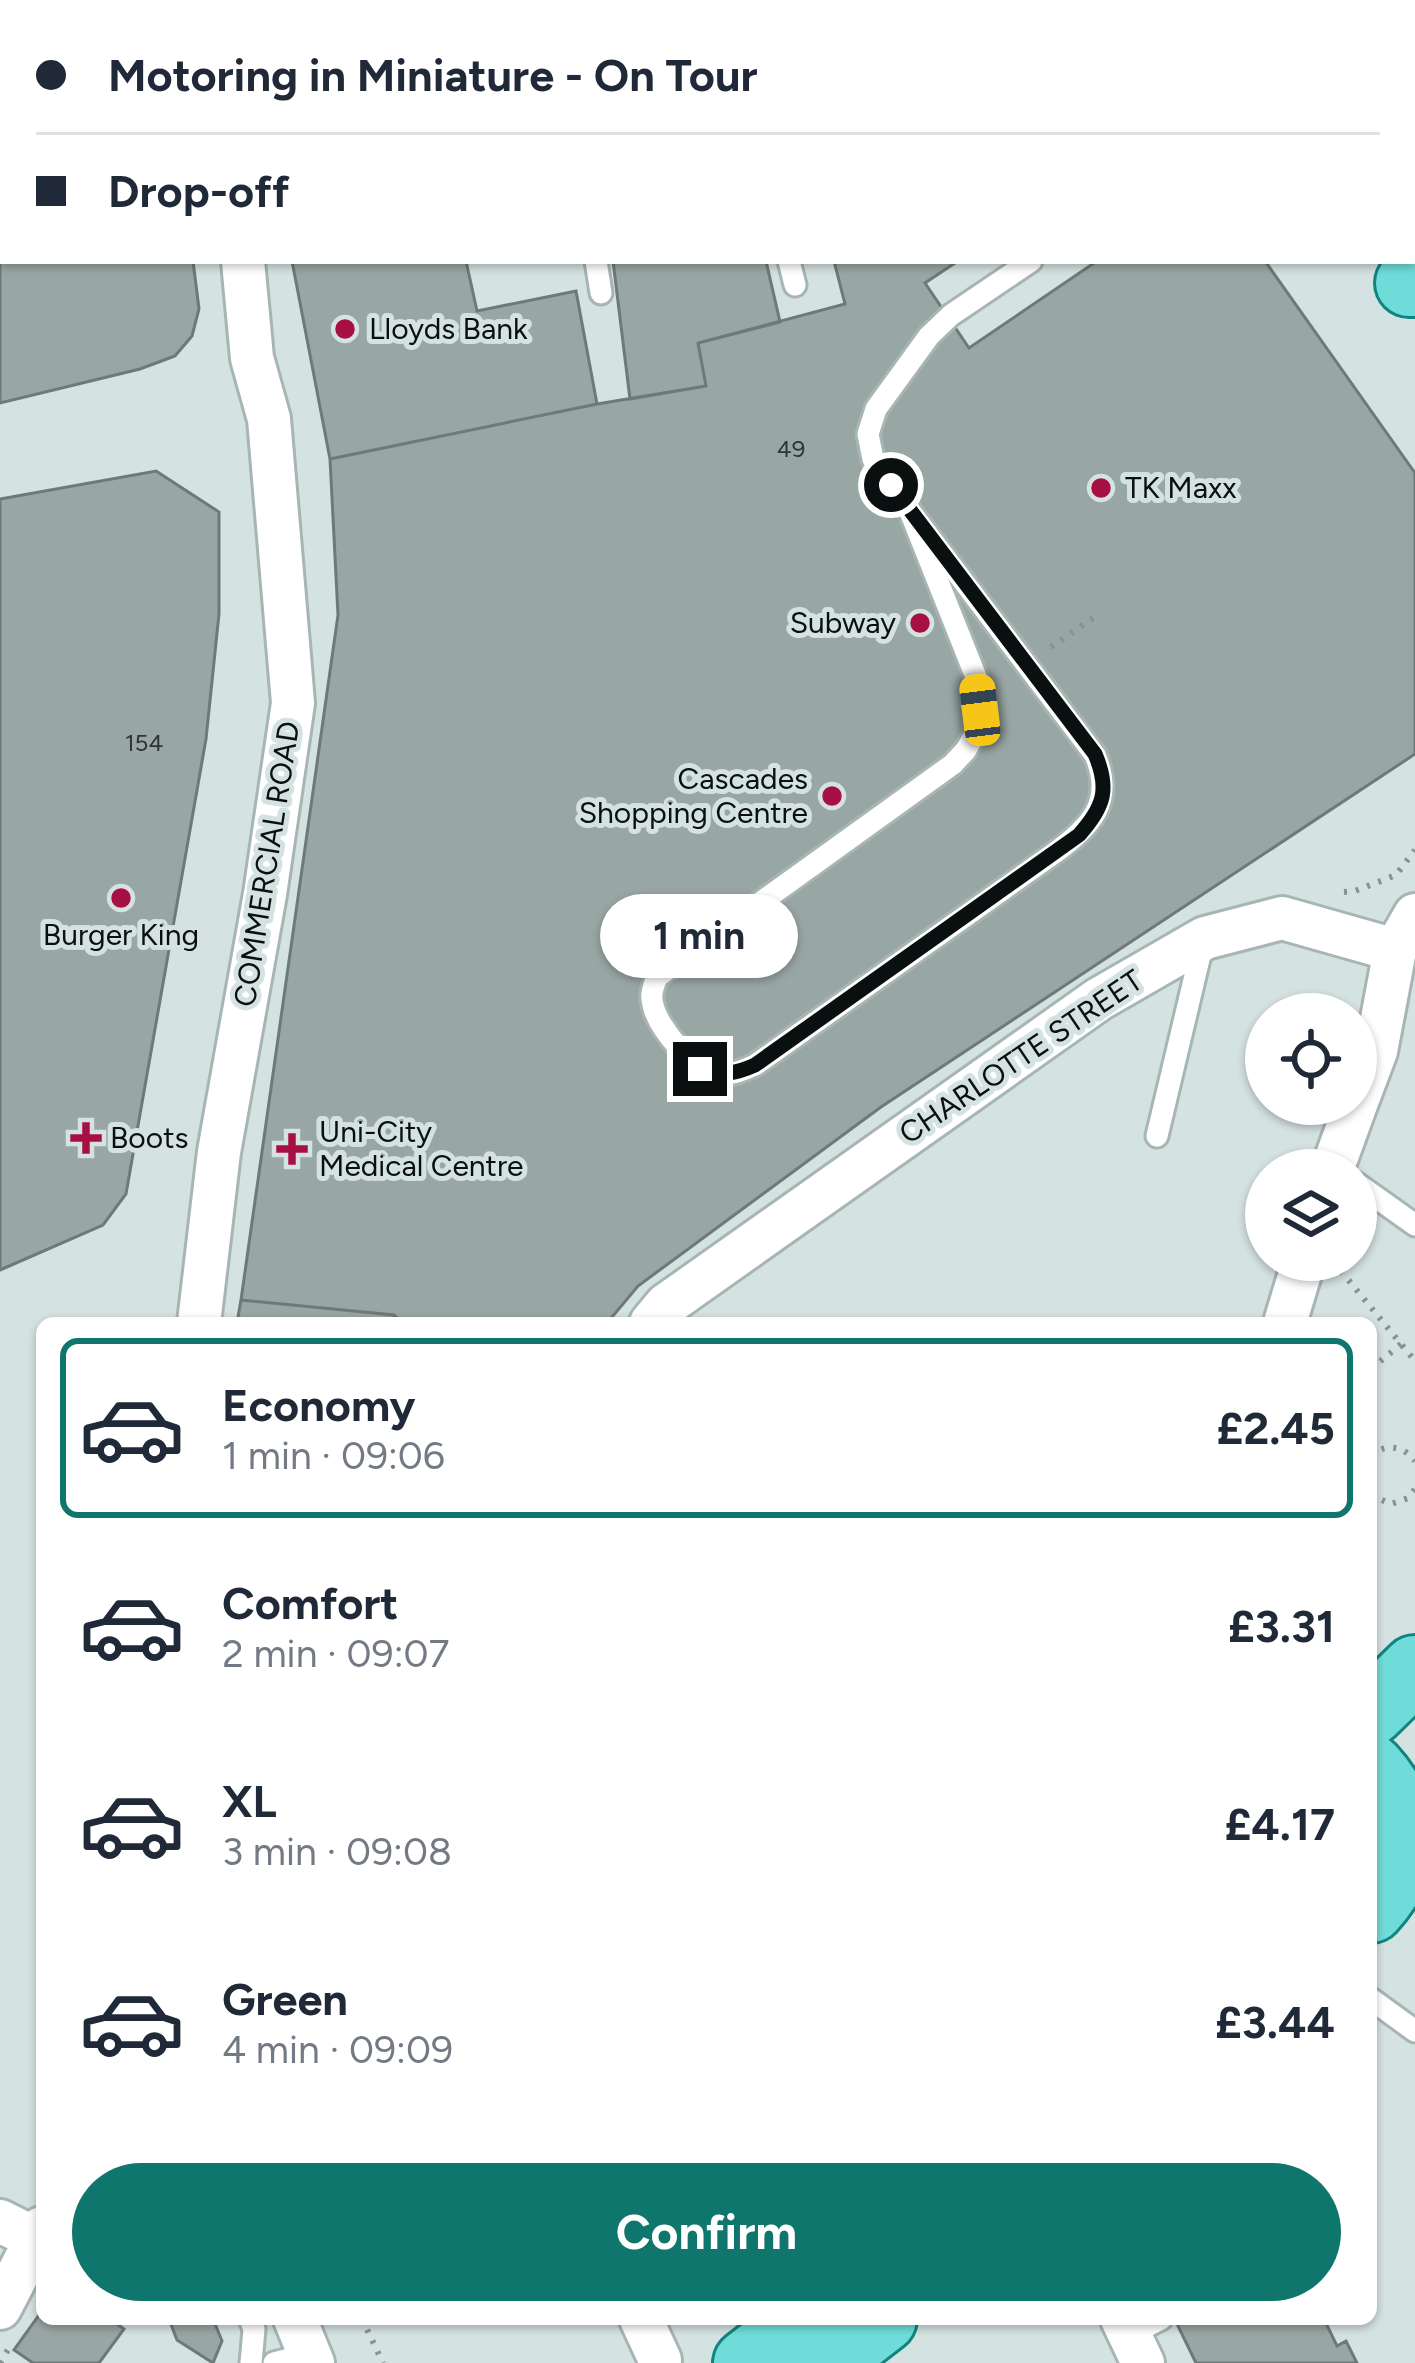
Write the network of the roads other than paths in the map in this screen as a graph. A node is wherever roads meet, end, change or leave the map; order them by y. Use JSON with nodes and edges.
{"nodes":[{"id":1,"x":243,"y":264,"type":"edge"},
{"id":2,"x":596,"y":264,"type":"edge"},
{"id":3,"x":790,"y":264,"type":"edge"},
{"id":4,"x":1027,"y":264,"type":"edge"},
{"id":5,"x":795,"y":285,"type":"dead end"},
{"id":6,"x":601,"y":293,"type":"dead end"},
{"id":7,"x":909,"y":509,"type":"junction"},
{"id":8,"x":1405,"y":933,"type":"edge"},
{"id":9,"x":1204,"y":938,"type":"junction"},
{"id":10,"x":1377,"y":1047,"type":"edge"},
{"id":11,"x":1157,"y":1136,"type":"dead end"},
{"id":12,"x":1377,"y":1198,"type":"edge"},
{"id":13,"x":1415,"y":1225,"type":"edge"},
{"id":14,"x":1310,"y":1281,"type":"edge"},
{"id":15,"x":200,"y":1317,"type":"edge"},
{"id":16,"x":656,"y":1317,"type":"edge"},
{"id":17,"x":1289,"y":1317,"type":"edge"},
{"id":18,"x":1415,"y":1669,"type":"edge"},
{"id":19,"x":1377,"y":1706,"type":"edge"},
{"id":20,"x":1391,"y":1764,"type":"edge"},
{"id":21,"x":1377,"y":1903,"type":"edge"},
{"id":22,"x":1377,"y":2003,"type":"edge"},
{"id":23,"x":1415,"y":2030,"type":"edge"},
{"id":24,"x":30,"y":2239,"type":"edge"},
{"id":25,"x":0,"y":2308,"type":"edge"},
{"id":26,"x":252,"y":2325,"type":"edge"},
{"id":27,"x":643,"y":2325,"type":"edge"},
{"id":28,"x":796,"y":2325,"type":"edge"},
{"id":29,"x":875,"y":2325,"type":"edge"},
{"id":30,"x":660,"y":2360,"type":"dead end"},
{"id":31,"x":251,"y":2363,"type":"edge"},
{"id":32,"x":747,"y":2363,"type":"edge"},
{"id":33,"x":826,"y":2363,"type":"edge"}],
"edges":[{"from":1,"to":15,"type":"street","name":"COMMERCIAL ROAD"},
{"from":2,"to":6,"type":"lane"},
{"from":3,"to":5,"type":"lane"},
{"from":4,"to":7,"type":"lane"},
{"from":7,"to":7,"type":"lane"},
{"from":8,"to":9,"type":"street","name":"CHARLOTTE STREET"},
{"from":8,"to":10,"type":"street"},
{"from":9,"to":11,"type":"lane"},
{"from":9,"to":16,"type":"street","name":"CHARLOTTE STREET"},
{"from":12,"to":13,"type":"lane"},
{"from":14,"to":17,"type":"street"},
{"from":18,"to":19,"type":"main road"},
{"from":20,"to":21,"type":"main road"},
{"from":22,"to":23,"type":"lane"},
{"from":24,"to":25,"type":"street"},
{"from":26,"to":31,"type":"lane"},
{"from":27,"to":30,"type":"street"},
{"from":28,"to":32,"type":"main road"},
{"from":29,"to":33,"type":"main road"}]}
